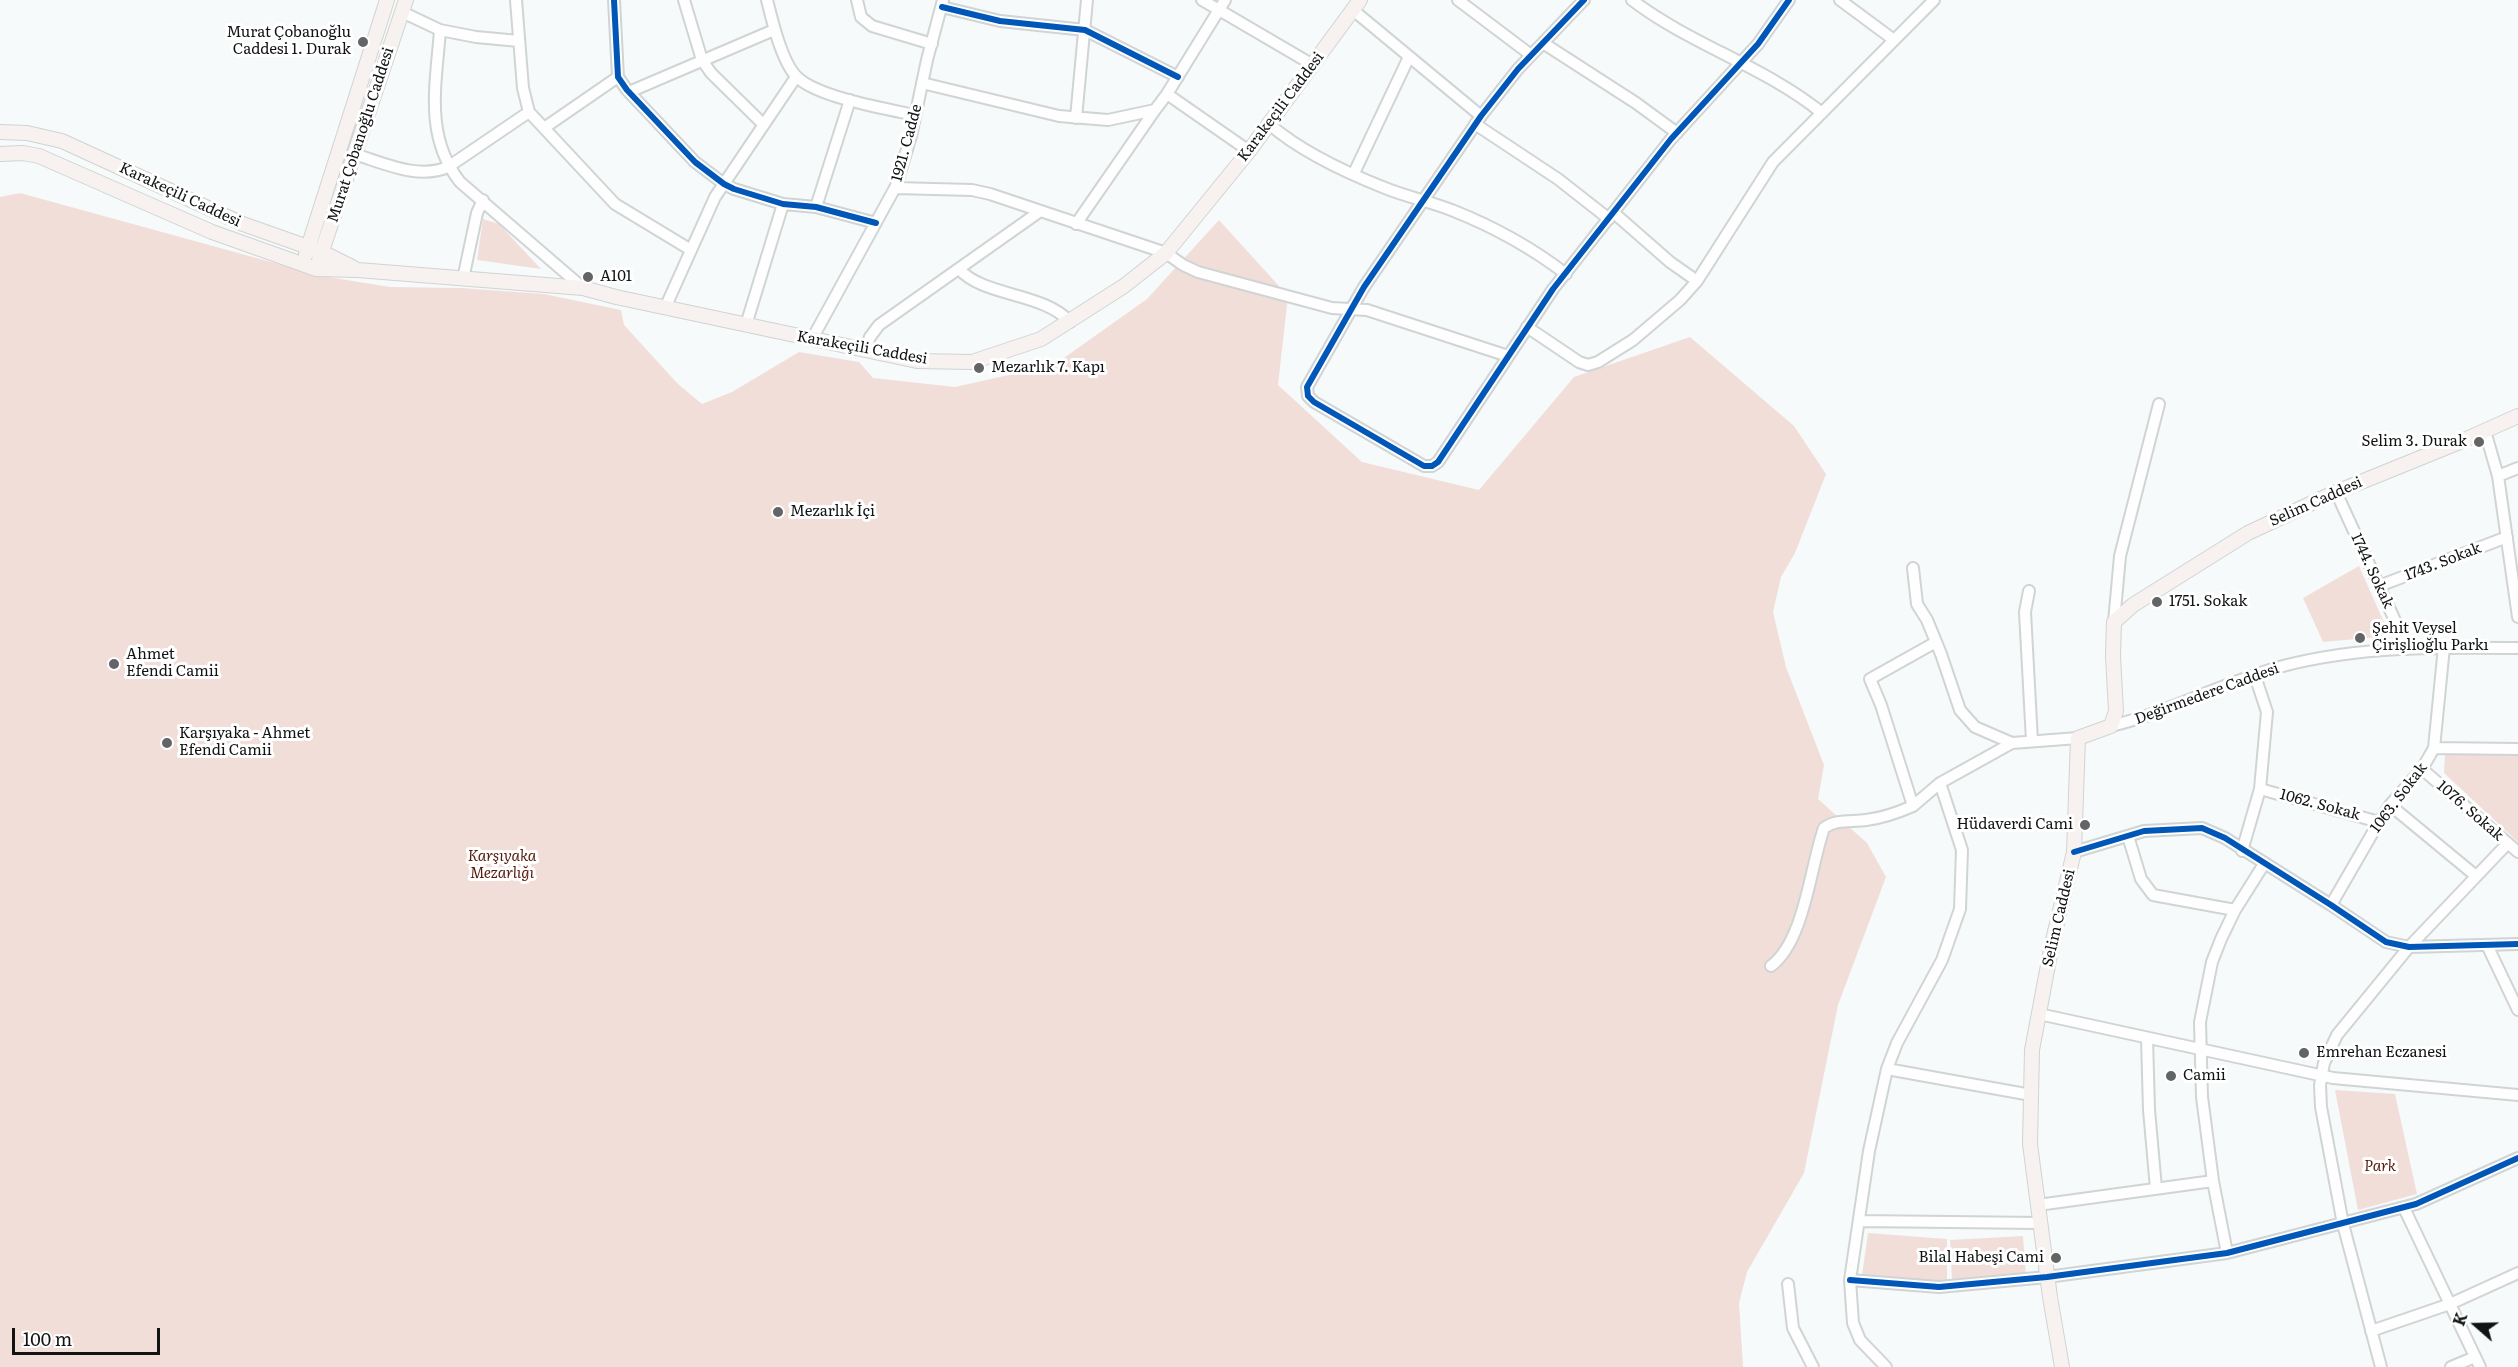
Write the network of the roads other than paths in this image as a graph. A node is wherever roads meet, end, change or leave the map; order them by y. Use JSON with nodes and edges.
{"nodes":[{"id":1,"x":387,"y":0,"type":"edge"},
{"id":2,"x":516,"y":0,"type":"edge"},
{"id":3,"x":614,"y":0,"type":"edge"},
{"id":4,"x":684,"y":0,"type":"edge"},
{"id":5,"x":767,"y":0,"type":"edge"},
{"id":6,"x":858,"y":0,"type":"edge"},
{"id":7,"x":1087,"y":0,"type":"edge"},
{"id":8,"x":1202,"y":0,"type":"edge"},
{"id":9,"x":1458,"y":0,"type":"edge"},
{"id":10,"x":1584,"y":0,"type":"edge"},
{"id":11,"x":1632,"y":0,"type":"edge"},
{"id":12,"x":1789,"y":0,"type":"edge"},
{"id":13,"x":1840,"y":0,"type":"edge"},
{"id":14,"x":1934,"y":0,"type":"edge"},
{"id":15,"x":942,"y":3,"type":"edge"},
{"id":16,"x":1355,"y":3,"type":"edge"},
{"id":17,"x":1222,"y":5,"type":"edge"},
{"id":18,"x":404,"y":6,"type":"edge"},
{"id":19,"x":440,"y":30,"type":"junction"},
{"id":20,"x":774,"y":30,"type":"junction"},
{"id":21,"x":1085,"y":30,"type":"junction"},
{"id":22,"x":1894,"y":40,"type":"junction"},
{"id":23,"x":519,"y":41,"type":"junction"},
{"id":24,"x":932,"y":44,"type":"junction"},
{"id":25,"x":1542,"y":44,"type":"junction"},
{"id":26,"x":1531,"y":55,"type":"junction"},
{"id":27,"x":1409,"y":57,"type":"junction"},
{"id":28,"x":702,"y":60,"type":"junction"},
{"id":29,"x":1741,"y":62,"type":"junction"},
{"id":30,"x":1313,"y":65,"type":"junction"},
{"id":31,"x":618,"y":77,"type":"junction"},
{"id":32,"x":796,"y":77,"type":"junction"},
{"id":33,"x":1178,"y":77,"type":"junction"},
{"id":34,"x":922,"y":83,"type":"junction"},
{"id":35,"x":629,"y":92,"type":"junction"},
{"id":36,"x":1167,"y":94,"type":"junction"},
{"id":37,"x":849,"y":100,"type":"junction"},
{"id":38,"x":1155,"y":110,"type":"junction"},
{"id":39,"x":528,"y":112,"type":"junction"},
{"id":40,"x":1822,"y":113,"type":"junction"},
{"id":41,"x":915,"y":115,"type":"junction"},
{"id":42,"x":1076,"y":118,"type":"junction"},
{"id":43,"x":1478,"y":120,"type":"junction"},
{"id":44,"x":763,"y":124,"type":"junction"},
{"id":45,"x":1269,"y":124,"type":"junction"},
{"id":46,"x":544,"y":128,"type":"junction"},
{"id":47,"x":0,"y":132,"type":"edge"},
{"id":48,"x":1677,"y":133,"type":"junction"},
{"id":49,"x":1249,"y":151,"type":"junction"},
{"id":50,"x":0,"y":154,"type":"edge"},
{"id":51,"x":354,"y":154,"type":"junction"},
{"id":52,"x":448,"y":167,"type":"junction"},
{"id":53,"x":1354,"y":173,"type":"junction"},
{"id":54,"x":724,"y":184,"type":"junction"},
{"id":55,"x":894,"y":188,"type":"junction"},
{"id":56,"x":483,"y":200,"type":"junction"},
{"id":57,"x":1423,"y":201,"type":"junction"},
{"id":58,"x":783,"y":204,"type":"junction"},
{"id":59,"x":816,"y":207,"type":"junction"},
{"id":60,"x":1039,"y":212,"type":"junction"},
{"id":61,"x":1612,"y":216,"type":"junction"},
{"id":62,"x":876,"y":222,"type":"junction"},
{"id":63,"x":1076,"y":224,"type":"junction"},
{"id":64,"x":308,"y":248,"type":"junction"},
{"id":65,"x":691,"y":250,"type":"junction"},
{"id":66,"x":322,"y":252,"type":"junction"},
{"id":67,"x":1166,"y":253,"type":"junction"},
{"id":68,"x":302,"y":265,"type":"junction"},
{"id":69,"x":316,"y":269,"type":"junction"},
{"id":70,"x":959,"y":269,"type":"junction"},
{"id":71,"x":358,"y":270,"type":"junction"},
{"id":72,"x":1566,"y":274,"type":"junction"},
{"id":73,"x":463,"y":279,"type":"junction"},
{"id":74,"x":1697,"y":281,"type":"junction"},
{"id":75,"x":584,"y":288,"type":"junction"},
{"id":76,"x":665,"y":308,"type":"junction"},
{"id":77,"x":1349,"y":310,"type":"junction"},
{"id":78,"x":1070,"y":322,"type":"junction"},
{"id":79,"x":746,"y":325,"type":"junction"},
{"id":80,"x":1527,"y":327,"type":"junction"},
{"id":81,"x":812,"y":339,"type":"junction"},
{"id":82,"x":865,"y":350,"type":"junction"},
{"id":83,"x":1508,"y":356,"type":"junction"},
{"id":84,"x":2159,"y":404,"type":"dead end"},
{"id":85,"x":2518,"y":416,"type":"edge"},
{"id":86,"x":2485,"y":431,"type":"junction"},
{"id":87,"x":2518,"y":468,"type":"edge"},
{"id":88,"x":2498,"y":476,"type":"junction"},
{"id":89,"x":2336,"y":492,"type":"junction"},
{"id":90,"x":2507,"y":537,"type":"junction"},
{"id":91,"x":1913,"y":568,"type":"dead end"},
{"id":92,"x":2379,"y":586,"type":"junction"},
{"id":93,"x":2029,"y":591,"type":"dead end"},
{"id":94,"x":2518,"y":617,"type":"edge"},
{"id":95,"x":2114,"y":621,"type":"junction"},
{"id":96,"x":1936,"y":642,"type":"junction"},
{"id":97,"x":2444,"y":647,"type":"junction"},
{"id":98,"x":2518,"y":648,"type":"edge"},
{"id":99,"x":2408,"y":649,"type":"junction"},
{"id":100,"x":2255,"y":676,"type":"junction"},
{"id":101,"x":2111,"y":726,"type":"junction"},
{"id":102,"x":2078,"y":738,"type":"junction"},
{"id":103,"x":2032,"y":741,"type":"junction"},
{"id":104,"x":2012,"y":743,"type":"junction"},
{"id":105,"x":2434,"y":748,"type":"junction"},
{"id":106,"x":2518,"y":749,"type":"edge"},
{"id":107,"x":2422,"y":769,"type":"junction"},
{"id":108,"x":1940,"y":783,"type":"junction"},
{"id":109,"x":2260,"y":789,"type":"junction"},
{"id":110,"x":2390,"y":805,"type":"junction"},
{"id":111,"x":1913,"y":806,"type":"junction"},
{"id":112,"x":2379,"y":822,"type":"junction"},
{"id":113,"x":2128,"y":836,"type":"junction"},
{"id":114,"x":2508,"y":843,"type":"junction"},
{"id":115,"x":2242,"y":851,"type":"junction"},
{"id":116,"x":2074,"y":852,"type":"junction"},
{"id":117,"x":2518,"y":852,"type":"edge"},
{"id":118,"x":2264,"y":864,"type":"junction"},
{"id":119,"x":2476,"y":876,"type":"junction"},
{"id":120,"x":2331,"y":905,"type":"junction"},
{"id":121,"x":2235,"y":910,"type":"junction"},
{"id":122,"x":2518,"y":944,"type":"edge"},
{"id":123,"x":2487,"y":945,"type":"junction"},
{"id":124,"x":2409,"y":947,"type":"junction"},
{"id":125,"x":1771,"y":966,"type":"dead end"},
{"id":126,"x":2518,"y":1010,"type":"edge"},
{"id":127,"x":2039,"y":1014,"type":"junction"},
{"id":128,"x":2147,"y":1038,"type":"junction"},
{"id":129,"x":2202,"y":1050,"type":"junction"},
{"id":130,"x":1887,"y":1069,"type":"junction"},
{"id":131,"x":2321,"y":1076,"type":"junction"},
{"id":132,"x":2031,"y":1095,"type":"junction"},
{"id":133,"x":2518,"y":1095,"type":"edge"},
{"id":134,"x":2518,"y":1158,"type":"edge"},
{"id":135,"x":2213,"y":1181,"type":"junction"},
{"id":136,"x":2156,"y":1188,"type":"junction"},
{"id":137,"x":2038,"y":1205,"type":"junction"},
{"id":138,"x":2404,"y":1208,"type":"junction"},
{"id":139,"x":1859,"y":1221,"type":"junction"},
{"id":140,"x":2040,"y":1222,"type":"junction"},
{"id":141,"x":2343,"y":1224,"type":"junction"},
{"id":142,"x":2227,"y":1253,"type":"junction"},
{"id":143,"x":2518,"y":1273,"type":"edge"},
{"id":144,"x":2047,"y":1277,"type":"junction"},
{"id":145,"x":1850,"y":1280,"type":"junction"},
{"id":146,"x":1788,"y":1284,"type":"dead end"},
{"id":147,"x":2450,"y":1304,"type":"junction"},
{"id":148,"x":2371,"y":1331,"type":"junction"},
{"id":149,"x":2478,"y":1362,"type":"edge"},
{"id":150,"x":1813,"y":1367,"type":"edge"},
{"id":151,"x":1886,"y":1367,"type":"edge"},
{"id":152,"x":2062,"y":1367,"type":"edge"},
{"id":153,"x":2381,"y":1367,"type":"edge"},
{"id":154,"x":2451,"y":1367,"type":"edge"}],
"edges":[{"from":1,"to":64,"type":"main road","name":"Murat Çobanoğlu Caddesi"},
{"from":2,"to":23,"type":"street"},
{"from":3,"to":31,"type":"street"},
{"from":4,"to":28,"type":"street"},
{"from":5,"to":20,"type":"street"},
{"from":6,"to":24,"type":"street"},
{"from":7,"to":21,"type":"street"},
{"from":8,"to":17,"type":"street"},
{"from":9,"to":26,"type":"street"},
{"from":10,"to":25,"type":"street"},
{"from":11,"to":29,"type":"street"},
{"from":12,"to":29,"type":"street"},
{"from":13,"to":22,"type":"street"},
{"from":14,"to":22,"type":"street"},
{"from":15,"to":21,"type":"street"},
{"from":15,"to":24,"type":"street","name":"1921. Cadde"},
{"from":16,"to":27,"type":"street"},
{"from":16,"to":30,"type":"main road","name":"Karakeçili Caddesi"},
{"from":17,"to":30,"type":"street"},
{"from":17,"to":33,"type":"street"},
{"from":18,"to":19,"type":"street"},
{"from":18,"to":51,"type":"main road","name":"Murat Çobanoğlu Caddesi"},
{"from":19,"to":23,"type":"street"},
{"from":19,"to":52,"type":"street"},
{"from":20,"to":28,"type":"street"},
{"from":20,"to":32,"type":"street"},
{"from":21,"to":33,"type":"street"},
{"from":21,"to":42,"type":"street"},
{"from":22,"to":40,"type":"street"},
{"from":23,"to":39,"type":"street"},
{"from":24,"to":34,"type":"street","name":"1921. Cadde"},
{"from":25,"to":26,"type":"street"},
{"from":25,"to":48,"type":"street"},
{"from":26,"to":43,"type":"street"},
{"from":27,"to":43,"type":"street"},
{"from":27,"to":53,"type":"street"},
{"from":28,"to":35,"type":"street"},
{"from":28,"to":44,"type":"street"},
{"from":29,"to":40,"type":"street"},
{"from":29,"to":48,"type":"street"},
{"from":30,"to":45,"type":"main road","name":"Karakeçili Caddesi"},
{"from":31,"to":35,"type":"street"},
{"from":31,"to":46,"type":"street"},
{"from":32,"to":37,"type":"street"},
{"from":32,"to":44,"type":"street"},
{"from":33,"to":36,"type":"street"},
{"from":34,"to":41,"type":"street","name":"1921. Cadde"},
{"from":34,"to":42,"type":"street"},
{"from":35,"to":54,"type":"street"},
{"from":36,"to":38,"type":"street"},
{"from":36,"to":49,"type":"street"},
{"from":37,"to":41,"type":"street"},
{"from":37,"to":59,"type":"street"},
{"from":38,"to":42,"type":"street"},
{"from":38,"to":63,"type":"street"},
{"from":39,"to":46,"type":"street"},
{"from":39,"to":52,"type":"street"},
{"from":40,"to":74,"type":"street"},
{"from":41,"to":55,"type":"street","name":"1921. Cadde"},
{"from":43,"to":57,"type":"street"},
{"from":43,"to":61,"type":"street"},
{"from":44,"to":54,"type":"street"},
{"from":45,"to":49,"type":"main road","name":"Karakeçili Caddesi"},
{"from":45,"to":53,"type":"street"},
{"from":46,"to":65,"type":"street"},
{"from":47,"to":64,"type":"main road","name":"Karakeçili Caddesi"},
{"from":48,"to":61,"type":"street"},
{"from":49,"to":67,"type":"main road","name":"Karakeçili Caddesi"},
{"from":50,"to":68,"type":"main road","name":"Karakeçili Caddesi"},
{"from":51,"to":52,"type":"street"},
{"from":51,"to":66,"type":"main road","name":"Murat Çobanoğlu Caddesi"},
{"from":52,"to":56,"type":"street"},
{"from":53,"to":57,"type":"street"},
{"from":54,"to":58,"type":"street"},
{"from":54,"to":65,"type":"street"},
{"from":55,"to":60,"type":"street"},
{"from":55,"to":62,"type":"street","name":"1921. Cadde"},
{"from":56,"to":73,"type":"street"},
{"from":56,"to":75,"type":"street"},
{"from":57,"to":72,"type":"street"},
{"from":57,"to":77,"type":"street"},
{"from":58,"to":59,"type":"street"},
{"from":58,"to":79,"type":"street"},
{"from":59,"to":62,"type":"street"},
{"from":60,"to":63,"type":"street"},
{"from":60,"to":70,"type":"street"},
{"from":61,"to":72,"type":"street"},
{"from":61,"to":74,"type":"street"},
{"from":62,"to":81,"type":"street","name":"1921. Cadde"},
{"from":63,"to":67,"type":"street"},
{"from":64,"to":66,"type":"main road","name":"Karakeçili Caddesi"},
{"from":64,"to":68,"type":"main road","name":"Murat Çobanoğlu Caddesi"},
{"from":65,"to":76,"type":"street"},
{"from":66,"to":69,"type":"main road","name":"Murat Çobanoğlu Caddesi"},
{"from":66,"to":71,"type":"main road","name":"Karakeçili Caddesi"},
{"from":67,"to":77,"type":"street"},
{"from":67,"to":78,"type":"main road","name":"Karakeçili Caddesi"},
{"from":68,"to":69,"type":"main road","name":"Karakeçili Caddesi"},
{"from":69,"to":71,"type":"main road","name":"Karakeçili Caddesi"},
{"from":70,"to":78,"type":"street"},
{"from":70,"to":82,"type":"street"},
{"from":71,"to":73,"type":"main road","name":"Karakeçili Caddesi"},
{"from":72,"to":80,"type":"street"},
{"from":73,"to":75,"type":"main road","name":"Karakeçili Caddesi"},
{"from":74,"to":80,"type":"street"},
{"from":75,"to":76,"type":"main road","name":"Karakeçili Caddesi"},
{"from":76,"to":79,"type":"main road","name":"Karakeçili Caddesi"},
{"from":77,"to":83,"type":"street"},
{"from":77,"to":83,"type":"street"},
{"from":78,"to":82,"type":"main road","name":"Karakeçili Caddesi"},
{"from":79,"to":81,"type":"main road","name":"Karakeçili Caddesi"},
{"from":80,"to":83,"type":"street"},
{"from":81,"to":82,"type":"main road","name":"Karakeçili Caddesi"},
{"from":84,"to":95,"type":"street"},
{"from":85,"to":86,"type":"main road","name":"Selim Caddesi"},
{"from":86,"to":88,"type":"street"},
{"from":86,"to":89,"type":"main road","name":"Selim Caddesi"},
{"from":87,"to":88,"type":"street"},
{"from":88,"to":90,"type":"street"},
{"from":89,"to":92,"type":"street","name":"1744. Sokak"},
{"from":89,"to":95,"type":"main road","name":"Selim Caddesi"},
{"from":90,"to":92,"type":"street","name":"1743. Sokak"},
{"from":90,"to":94,"type":"street"},
{"from":91,"to":96,"type":"street"},
{"from":92,"to":99,"type":"street","name":"1744. Sokak"},
{"from":93,"to":103,"type":"street"},
{"from":95,"to":101,"type":"main road"},
{"from":96,"to":104,"type":"street"},
{"from":96,"to":111,"type":"street"},
{"from":97,"to":98,"type":"street","name":"Değirmedere Caddesi"},
{"from":97,"to":99,"type":"street","name":"Değirmedere Caddesi"},
{"from":97,"to":105,"type":"street","name":"1063. Sokak"},
{"from":99,"to":100,"type":"street","name":"Değirmedere Caddesi"},
{"from":100,"to":101,"type":"street","name":"Değirmedere Caddesi"},
{"from":100,"to":109,"type":"street"},
{"from":101,"to":102,"type":"main road"},
{"from":102,"to":103,"type":"street"},
{"from":102,"to":116,"type":"main road","name":"Selim Caddesi"},
{"from":103,"to":104,"type":"street"},
{"from":104,"to":108,"type":"street"},
{"from":105,"to":106,"type":"street"},
{"from":105,"to":107,"type":"street","name":"1063. Sokak"},
{"from":107,"to":110,"type":"street","name":"1063. Sokak"},
{"from":107,"to":114,"type":"street","name":"1076. Sokak"},
{"from":108,"to":111,"type":"street"},
{"from":108,"to":130,"type":"street"},
{"from":109,"to":112,"type":"street","name":"1062. Sokak"},
{"from":109,"to":115,"type":"street"},
{"from":110,"to":112,"type":"street","name":"1063. Sokak"},
{"from":110,"to":119,"type":"street"},
{"from":111,"to":125,"type":"street"},
{"from":112,"to":120,"type":"street","name":"1063. Sokak"},
{"from":113,"to":115,"type":"street"},
{"from":113,"to":116,"type":"street"},
{"from":113,"to":121,"type":"street"},
{"from":114,"to":117,"type":"street","name":"1076. Sokak"},
{"from":114,"to":119,"type":"street"},
{"from":115,"to":118,"type":"street"},
{"from":116,"to":127,"type":"main road","name":"Selim Caddesi"},
{"from":118,"to":120,"type":"street"},
{"from":118,"to":121,"type":"street"},
{"from":119,"to":124,"type":"street"},
{"from":120,"to":124,"type":"street"},
{"from":121,"to":129,"type":"street"},
{"from":122,"to":123,"type":"street"},
{"from":123,"to":124,"type":"street"},
{"from":123,"to":126,"type":"street"},
{"from":124,"to":131,"type":"street"},
{"from":127,"to":128,"type":"street"},
{"from":127,"to":132,"type":"main road","name":"Selim Caddesi"},
{"from":128,"to":129,"type":"street"},
{"from":128,"to":136,"type":"street"},
{"from":129,"to":131,"type":"street"},
{"from":129,"to":135,"type":"street"},
{"from":130,"to":132,"type":"street"},
{"from":130,"to":139,"type":"street"},
{"from":131,"to":133,"type":"street"},
{"from":131,"to":141,"type":"street"},
{"from":132,"to":137,"type":"main road","name":"Selim Caddesi"},
{"from":134,"to":138,"type":"street"},
{"from":135,"to":136,"type":"street"},
{"from":135,"to":142,"type":"street"},
{"from":136,"to":137,"type":"street"},
{"from":137,"to":140,"type":"main road","name":"Selim Caddesi"},
{"from":138,"to":141,"type":"street"},
{"from":138,"to":147,"type":"street"},
{"from":139,"to":140,"type":"street"},
{"from":139,"to":145,"type":"street"},
{"from":140,"to":144,"type":"main road","name":"Selim Caddesi"},
{"from":141,"to":142,"type":"street"},
{"from":141,"to":148,"type":"street"},
{"from":142,"to":144,"type":"street"},
{"from":143,"to":147,"type":"street"},
{"from":144,"to":145,"type":"street"},
{"from":144,"to":152,"type":"main road","name":"Selim Caddesi"},
{"from":145,"to":151,"type":"street"},
{"from":146,"to":150,"type":"street"},
{"from":147,"to":148,"type":"street"},
{"from":147,"to":149,"type":"street"},
{"from":148,"to":153,"type":"street"},
{"from":149,"to":154,"type":"street"}]}
